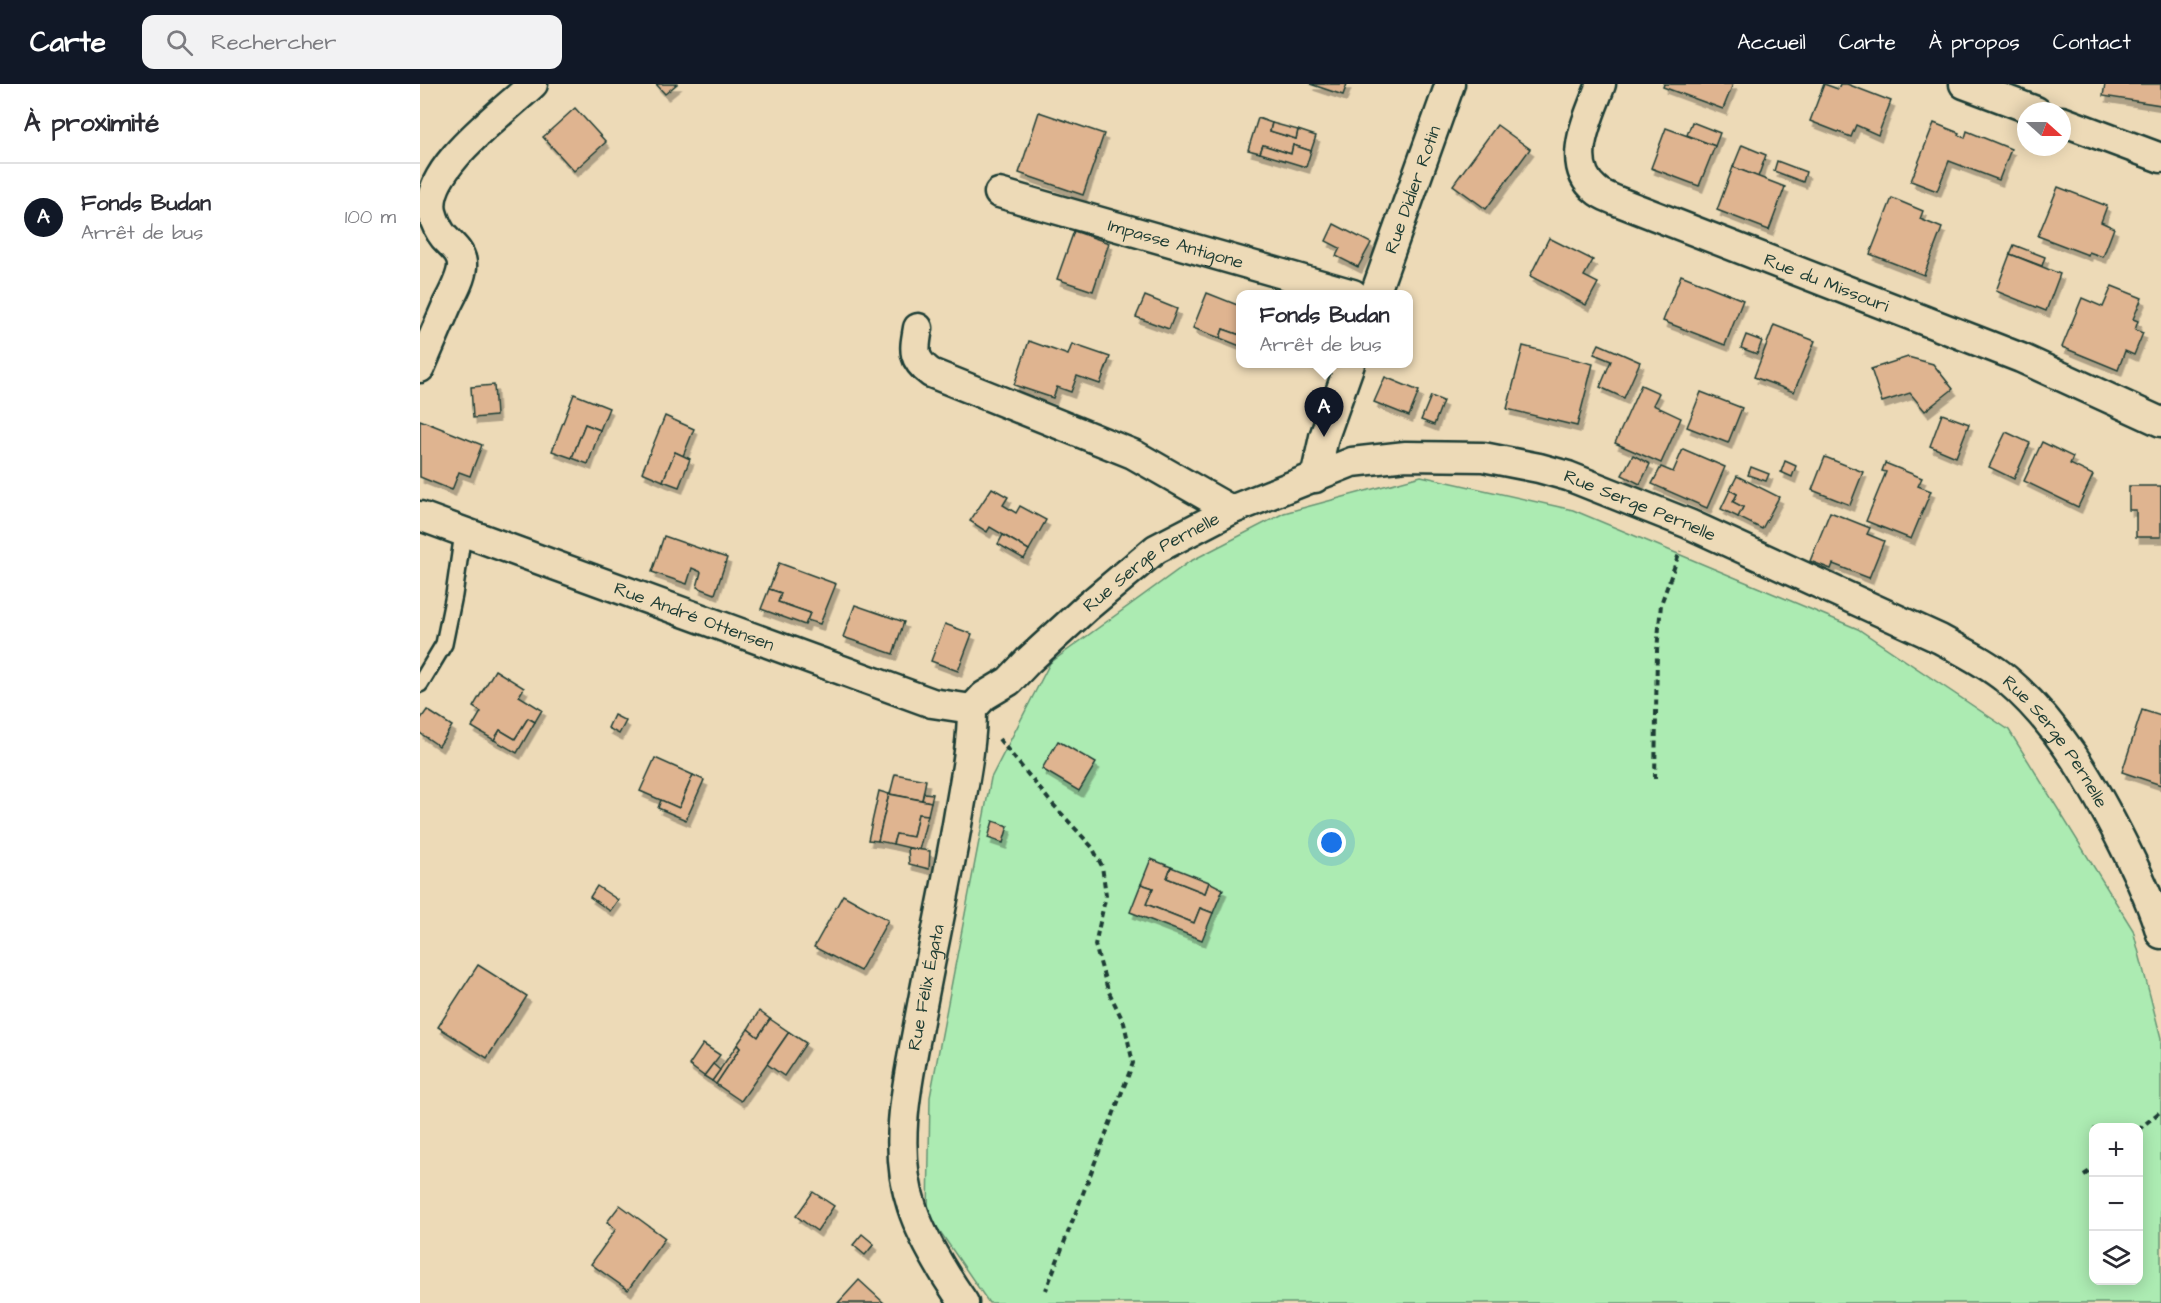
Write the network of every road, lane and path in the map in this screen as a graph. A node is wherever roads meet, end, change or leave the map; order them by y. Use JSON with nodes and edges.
{"nodes":[{"id":1,"x":533,"y":84,"type":"edge"},
{"id":2,"x":1450,"y":84,"type":"edge"},
{"id":3,"x":1601,"y":84,"type":"edge"},
{"id":4,"x":1964,"y":84,"type":"edge"},
{"id":5,"x":2017,"y":104,"type":"edge"},
{"id":6,"x":2071,"y":124,"type":"edge"},
{"id":7,"x":2161,"y":158,"type":"edge"},
{"id":8,"x":999,"y":193,"type":"dead end"},
{"id":9,"x":1339,"y":290,"type":"edge"},
{"id":10,"x":1376,"y":290,"type":"edge"},
{"id":11,"x":918,"y":328,"type":"dead end"},
{"id":12,"x":420,"y":368,"type":"edge"},
{"id":13,"x":1348,"y":368,"type":"edge"},
{"id":14,"x":2161,"y":422,"type":"edge"},
{"id":15,"x":1315,"y":478,"type":"junction"},
{"id":16,"x":1231,"y":510,"type":"junction"},
{"id":17,"x":420,"y":516,"type":"edge"},
{"id":18,"x":1689,"y":524,"type":"junction"},
{"id":19,"x":469,"y":535,"type":"junction"},
{"id":20,"x":420,"y":684,"type":"edge"},
{"id":21,"x":972,"y":709,"type":"junction"},
{"id":22,"x":1655,"y":779,"type":"dead end"},
{"id":23,"x":2161,"y":934,"type":"edge"},
{"id":24,"x":2161,"y":1111,"type":"edge"},
{"id":25,"x":2143,"y":1127,"type":"edge"},
{"id":26,"x":2089,"y":1172,"type":"edge"},
{"id":27,"x":2084,"y":1175,"type":"dead end"},
{"id":28,"x":1046,"y":1290,"type":"dead end"},
{"id":29,"x":964,"y":1303,"type":"edge"}],
"edges":[{"from":1,"to":12,"type":"street"},
{"from":2,"to":10,"type":"street","name":"Rue Didier Rotin"},
{"from":3,"to":14,"type":"street","name":"Rue du Missouri"},
{"from":4,"to":5,"type":"street"},
{"from":6,"to":7,"type":"street"},
{"from":8,"to":9,"type":"street","name":"Impasse Antigone"},
{"from":11,"to":16,"type":"street"},
{"from":13,"to":15,"type":"street"},
{"from":15,"to":16,"type":"street","name":"Rue Serge Pernelle"},
{"from":15,"to":18,"type":"street","name":"Rue Serge Pernelle"},
{"from":16,"to":21,"type":"street","name":"Rue Serge Pernelle"},
{"from":17,"to":19,"type":"street","name":"Rue André Ottensen"},
{"from":18,"to":22,"type":"path"},
{"from":18,"to":23,"type":"street","name":"Rue Serge Pernelle"},
{"from":19,"to":20,"type":"lane"},
{"from":19,"to":21,"type":"street","name":"Rue André Ottensen"},
{"from":21,"to":28,"type":"path"},
{"from":21,"to":29,"type":"street","name":"Rue Félix Égata"},
{"from":24,"to":25,"type":"path"},
{"from":26,"to":27,"type":"path"}]}
